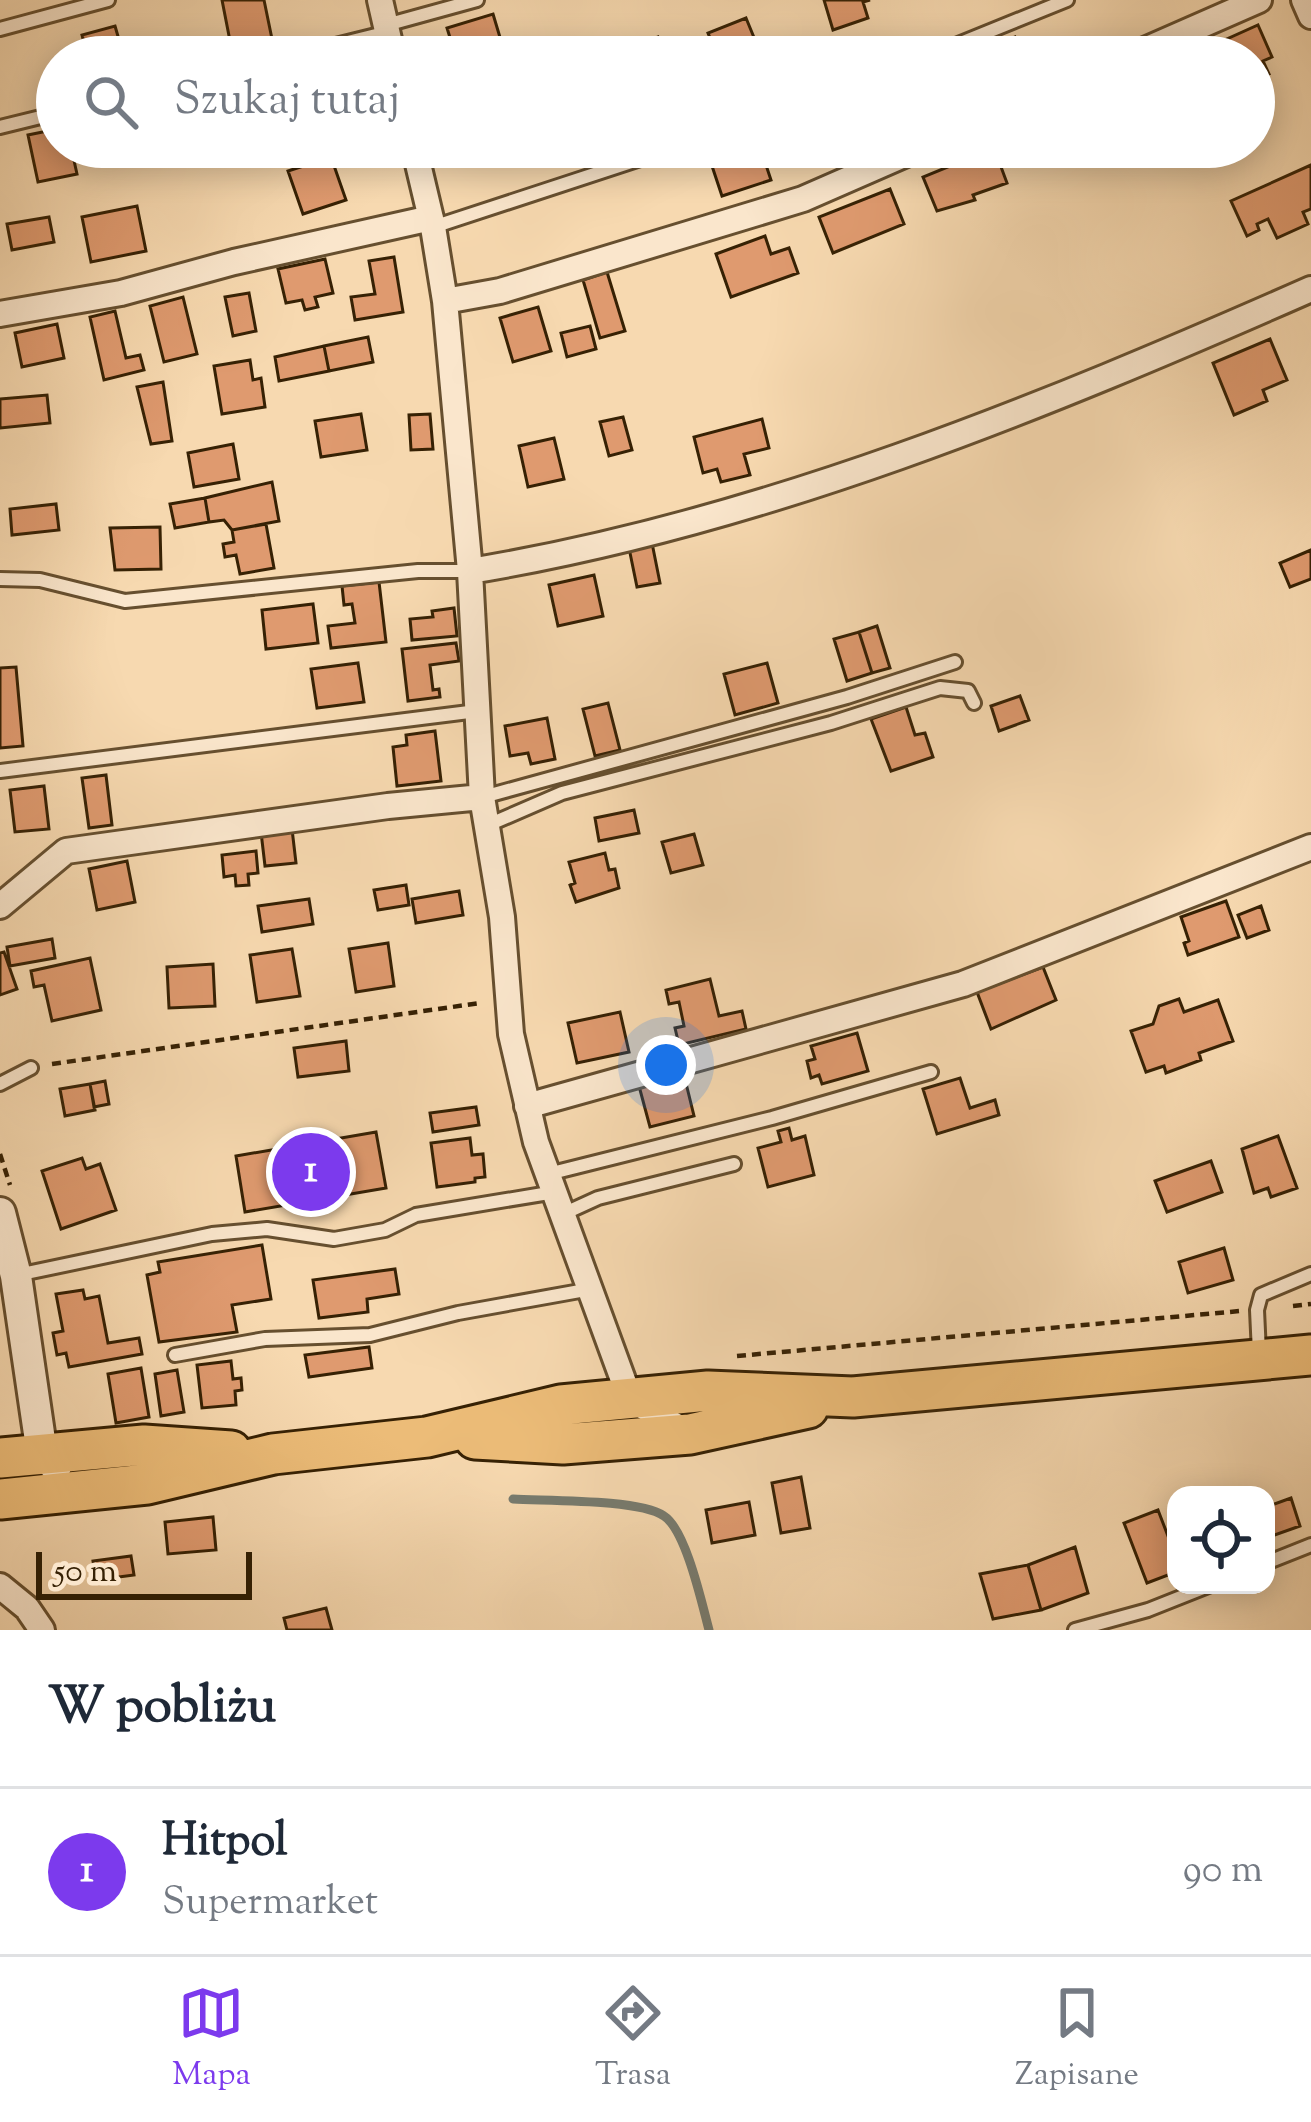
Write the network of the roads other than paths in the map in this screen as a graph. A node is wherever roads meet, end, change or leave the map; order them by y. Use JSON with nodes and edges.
{"nodes":[{"id":1,"x":108,"y":0,"type":"edge"},
{"id":2,"x":477,"y":0,"type":"edge"},
{"id":3,"x":1067,"y":0,"type":"edge"},
{"id":4,"x":1259,"y":0,"type":"edge"},
{"id":5,"x":1304,"y":0,"type":"edge"},
{"id":6,"x":1311,"y":16,"type":"edge"},
{"id":7,"x":387,"y":28,"type":"edge"},
{"id":8,"x":0,"y":29,"type":"edge"},
{"id":9,"x":978,"y":36,"type":"edge"},
{"id":10,"x":1177,"y":36,"type":"edge"},
{"id":11,"x":36,"y":119,"type":"edge"},
{"id":12,"x":0,"y":128,"type":"edge"},
{"id":13,"x":419,"y":168,"type":"edge"},
{"id":14,"x":609,"y":168,"type":"edge"},
{"id":15,"x":874,"y":168,"type":"edge"},
{"id":16,"x":432,"y":223,"type":"junction"},
{"id":17,"x":1311,"y":289,"type":"edge"},
{"id":18,"x":445,"y":301,"type":"junction"},
{"id":19,"x":0,"y":314,"type":"edge"},
{"id":20,"x":470,"y":571,"type":"junction"},
{"id":21,"x":0,"y":579,"type":"edge"},
{"id":22,"x":955,"y":662,"type":"dead end"},
{"id":23,"x":974,"y":703,"type":"dead end"},
{"id":24,"x":477,"y":711,"type":"junction"},
{"id":25,"x":0,"y":771,"type":"edge"},
{"id":26,"x":482,"y":797,"type":"junction"},
{"id":27,"x":487,"y":825,"type":"junction"},
{"id":28,"x":1311,"y":847,"type":"edge"},
{"id":29,"x":0,"y":906,"type":"edge"},
{"id":30,"x":31,"y":1068,"type":"road end"},
{"id":31,"x":931,"y":1072,"type":"dead end"},
{"id":32,"x":0,"y":1084,"type":"edge"},
{"id":33,"x":527,"y":1106,"type":"junction"},
{"id":34,"x":734,"y":1164,"type":"dead end"},
{"id":35,"x":555,"y":1193,"type":"junction"},
{"id":36,"x":0,"y":1213,"type":"edge"},
{"id":37,"x":1311,"y":1274,"type":"edge"},
{"id":38,"x":16,"y":1276,"type":"junction"},
{"id":39,"x":592,"y":1289,"type":"junction"},
{"id":40,"x":175,"y":1355,"type":"dead end"},
{"id":41,"x":1311,"y":1355,"type":"edge"},
{"id":42,"x":1259,"y":1360,"type":"junction"},
{"id":43,"x":854,"y":1397,"type":"junction"},
{"id":44,"x":631,"y":1399,"type":"junction"},
{"id":45,"x":691,"y":1434,"type":"junction"},
{"id":46,"x":427,"y":1437,"type":"junction"},
{"id":47,"x":563,"y":1444,"type":"junction"},
{"id":48,"x":42,"y":1454,"type":"junction"},
{"id":49,"x":273,"y":1454,"type":"junction"},
{"id":50,"x":0,"y":1458,"type":"edge"},
{"id":51,"x":98,"y":1490,"type":"junction"},
{"id":52,"x":1,"y":1498,"type":"edge"},
{"id":53,"x":1311,"y":1546,"type":"edge"},
{"id":54,"x":1275,"y":1560,"type":"edge"},
{"id":55,"x":0,"y":1586,"type":"edge"},
{"id":56,"x":1188,"y":1594,"type":"edge"},
{"id":57,"x":42,"y":1630,"type":"edge"},
{"id":58,"x":1075,"y":1630,"type":"edge"}],
"edges":[{"from":1,"to":8,"type":"lane"},
{"from":2,"to":7,"type":"lane"},
{"from":3,"to":9,"type":"lane"},
{"from":4,"to":10,"type":"street"},
{"from":5,"to":6,"type":"street"},
{"from":11,"to":12,"type":"lane"},
{"from":13,"to":16,"type":"street"},
{"from":14,"to":16,"type":"lane"},
{"from":15,"to":18,"type":"street"},
{"from":16,"to":18,"type":"street"},
{"from":16,"to":19,"type":"street"},
{"from":17,"to":20,"type":"street"},
{"from":18,"to":20,"type":"street"},
{"from":20,"to":21,"type":"lane"},
{"from":20,"to":24,"type":"street"},
{"from":22,"to":26,"type":"lane"},
{"from":23,"to":27,"type":"lane"},
{"from":24,"to":25,"type":"lane"},
{"from":24,"to":26,"type":"street"},
{"from":26,"to":27,"type":"street"},
{"from":26,"to":29,"type":"street"},
{"from":27,"to":33,"type":"street"},
{"from":28,"to":33,"type":"street"},
{"from":30,"to":32,"type":"lane"},
{"from":31,"to":35,"type":"lane"},
{"from":33,"to":35,"type":"street"},
{"from":34,"to":35,"type":"lane"},
{"from":35,"to":38,"type":"lane"},
{"from":35,"to":39,"type":"street"},
{"from":36,"to":38,"type":"street"},
{"from":37,"to":42,"type":"lane"},
{"from":38,"to":48,"type":"street"},
{"from":39,"to":40,"type":"lane"},
{"from":39,"to":44,"type":"street"},
{"from":41,"to":42,"type":"main road"},
{"from":42,"to":43,"type":"main road"},
{"from":43,"to":44,"type":"main road"},
{"from":43,"to":45,"type":"main road"},
{"from":44,"to":45,"type":"street"},
{"from":44,"to":46,"type":"main road"},
{"from":44,"to":47,"type":"street"},
{"from":45,"to":47,"type":"main road"},
{"from":46,"to":47,"type":"main road"},
{"from":46,"to":49,"type":"main road"},
{"from":48,"to":49,"type":"main road"},
{"from":48,"to":50,"type":"main road"},
{"from":48,"to":51,"type":"street"},
{"from":48,"to":52,"type":"street"},
{"from":49,"to":51,"type":"main road"},
{"from":51,"to":52,"type":"main road"},
{"from":53,"to":54,"type":"lane"},
{"from":55,"to":57,"type":"street"},
{"from":56,"to":58,"type":"lane"}]}
